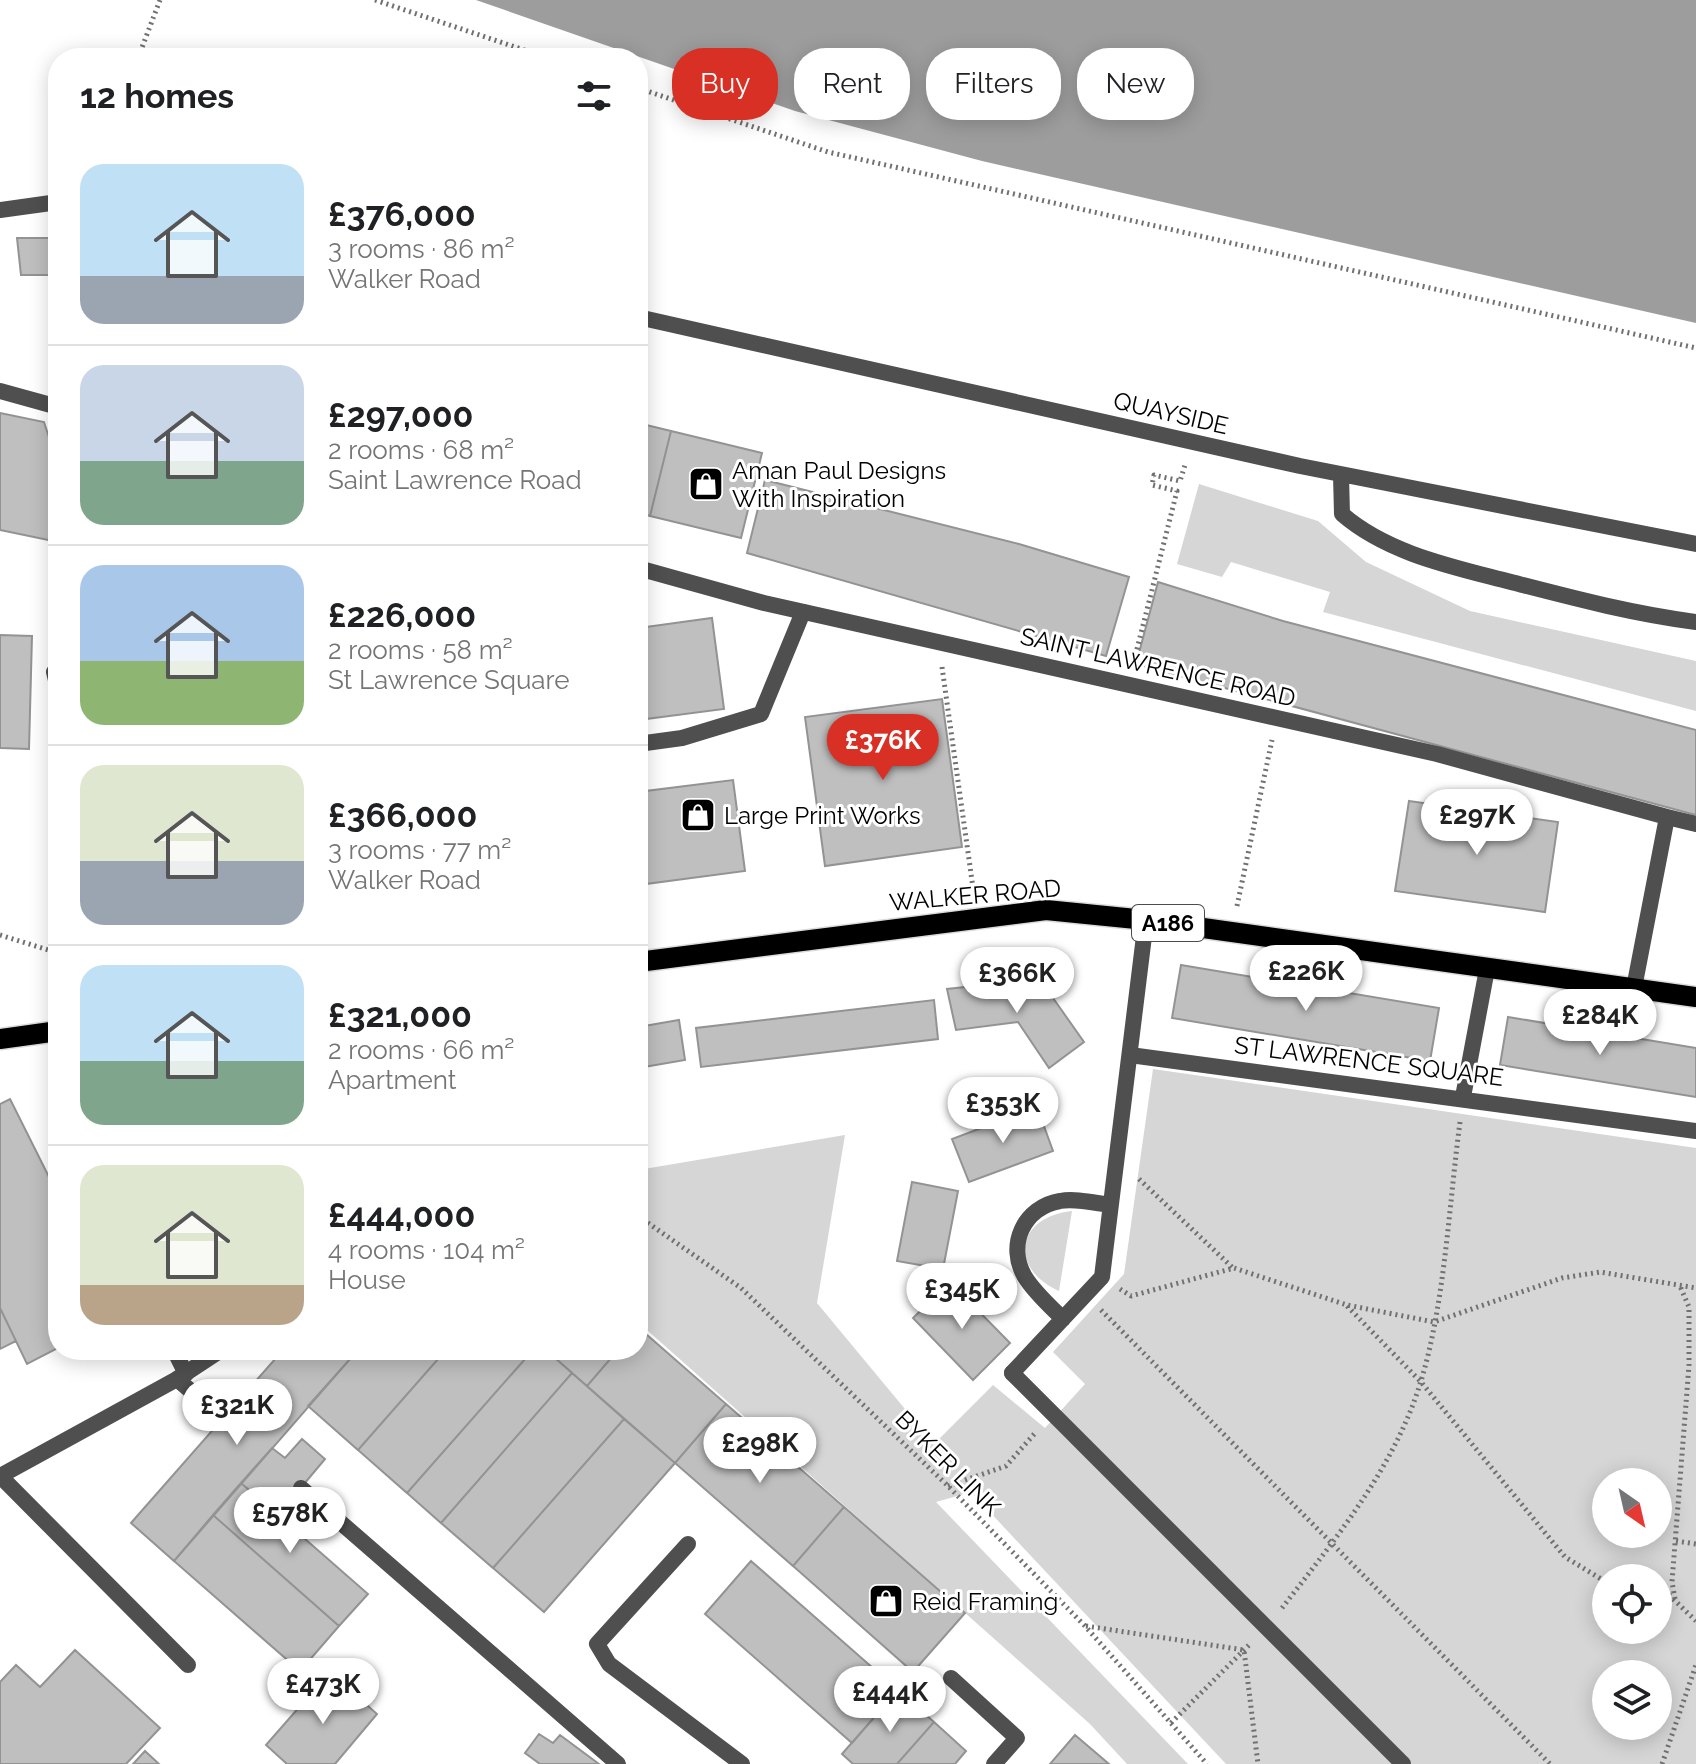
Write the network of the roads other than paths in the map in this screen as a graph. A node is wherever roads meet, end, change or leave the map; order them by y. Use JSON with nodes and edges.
{"nodes":[{"id":1,"x":48,"y":203,"type":"edge"},
{"id":2,"x":0,"y":210,"type":"edge"},
{"id":3,"x":648,"y":319,"type":"edge"},
{"id":4,"x":0,"y":391,"type":"edge"},
{"id":5,"x":48,"y":404,"type":"edge"},
{"id":6,"x":1341,"y":475,"type":"junction"},
{"id":7,"x":1696,"y":544,"type":"edge"},
{"id":8,"x":648,"y":571,"type":"edge"},
{"id":9,"x":803,"y":612,"type":"junction"},
{"id":10,"x":1696,"y":622,"type":"edge"},
{"id":11,"x":648,"y":743,"type":"edge"},
{"id":12,"x":1667,"y":817,"type":"junction"},
{"id":13,"x":1696,"y":824,"type":"edge"},
{"id":14,"x":1146,"y":920,"type":"junction"},
{"id":15,"x":648,"y":961,"type":"edge"},
{"id":16,"x":1487,"y":969,"type":"junction"},
{"id":17,"x":1634,"y":988,"type":"junction"},
{"id":18,"x":1696,"y":997,"type":"edge"},
{"id":19,"x":48,"y":1032,"type":"edge"},
{"id":20,"x":0,"y":1039,"type":"edge"},
{"id":21,"x":1130,"y":1055,"type":"junction"},
{"id":22,"x":1463,"y":1097,"type":"junction"},
{"id":23,"x":1696,"y":1131,"type":"edge"},
{"id":24,"x":1110,"y":1205,"type":"junction"},
{"id":25,"x":1063,"y":1319,"type":"junction"},
{"id":26,"x":177,"y":1360,"type":"edge"},
{"id":27,"x":206,"y":1360,"type":"edge"},
{"id":28,"x":181,"y":1376,"type":"junction"},
{"id":29,"x":223,"y":1419,"type":"dead end"},
{"id":30,"x":0,"y":1476,"type":"edge"},
{"id":31,"x":301,"y":1488,"type":"dead end"},
{"id":32,"x":688,"y":1544,"type":"dead end"},
{"id":33,"x":188,"y":1665,"type":"dead end"},
{"id":34,"x":951,"y":1678,"type":"dead end"},
{"id":35,"x":618,"y":1764,"type":"edge"},
{"id":36,"x":742,"y":1764,"type":"edge"},
{"id":37,"x":994,"y":1764,"type":"edge"},
{"id":38,"x":1403,"y":1764,"type":"edge"}],
"edges":[{"from":1,"to":2,"type":"street"},
{"from":3,"to":6,"type":"street","name":"QUAYSIDE"},
{"from":4,"to":5,"type":"street"},
{"from":6,"to":7,"type":"street","name":"QUAYSIDE"},
{"from":6,"to":10,"type":"street"},
{"from":8,"to":9,"type":"street","name":"SAINT LAWRENCE ROAD"},
{"from":9,"to":11,"type":"street"},
{"from":9,"to":12,"type":"street","name":"SAINT LAWRENCE ROAD"},
{"from":12,"to":13,"type":"street","name":"SAINT LAWRENCE ROAD"},
{"from":12,"to":17,"type":"street"},
{"from":14,"to":15,"type":"main road","name":"WALKER ROAD","number":"A186"},
{"from":14,"to":16,"type":"main road","name":"WALKER ROAD","number":"A186"},
{"from":14,"to":21,"type":"street"},
{"from":16,"to":17,"type":"main road","name":"WALKER ROAD","number":"A186"},
{"from":16,"to":22,"type":"street"},
{"from":17,"to":18,"type":"main road","name":"WALKER ROAD","number":"A186"},
{"from":19,"to":20,"type":"main road"},
{"from":21,"to":22,"type":"street","name":"ST LAWRENCE SQUARE"},
{"from":21,"to":24,"type":"street"},
{"from":22,"to":23,"type":"street","name":"ST LAWRENCE SQUARE"},
{"from":24,"to":25,"type":"street"},
{"from":24,"to":25,"type":"street"},
{"from":25,"to":38,"type":"street"},
{"from":26,"to":28,"type":"street"},
{"from":27,"to":28,"type":"street"},
{"from":28,"to":29,"type":"street"},
{"from":28,"to":30,"type":"street"},
{"from":30,"to":33,"type":"street"},
{"from":31,"to":35,"type":"street"},
{"from":32,"to":36,"type":"street"},
{"from":34,"to":37,"type":"street"}]}
